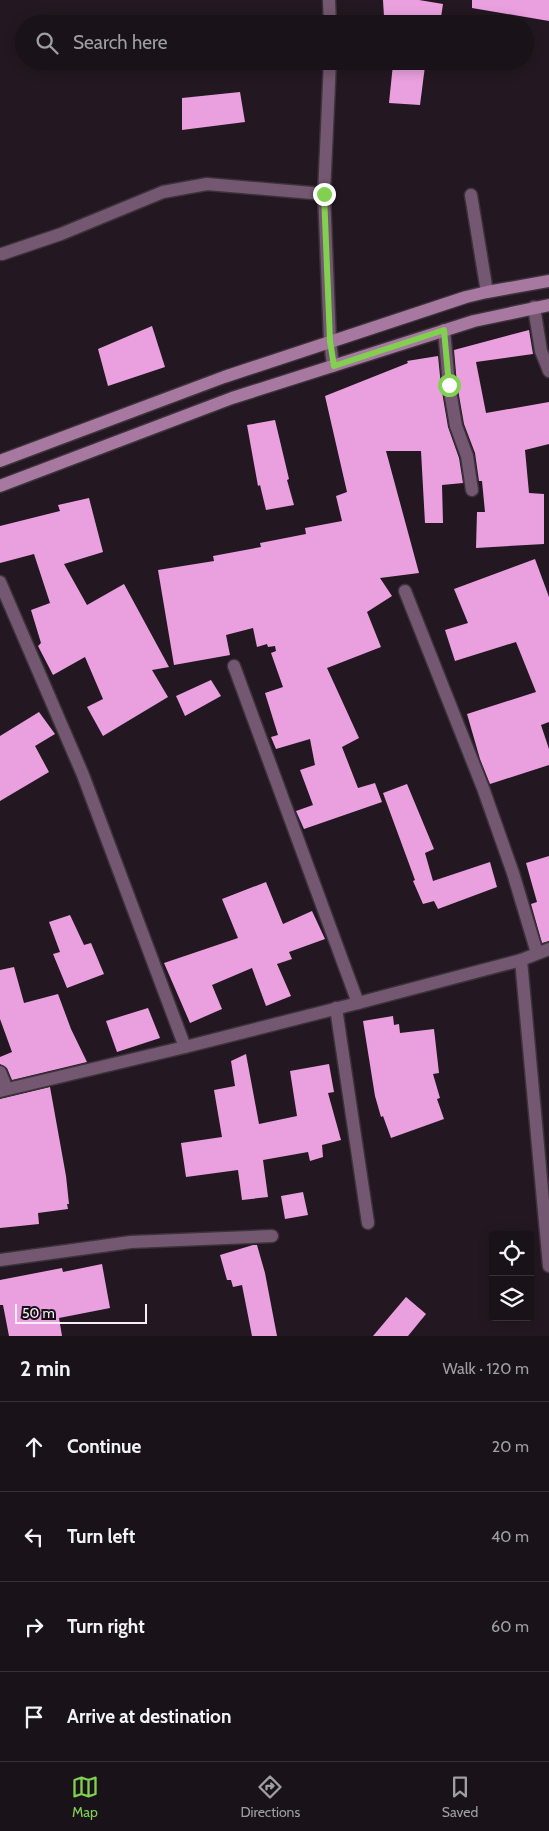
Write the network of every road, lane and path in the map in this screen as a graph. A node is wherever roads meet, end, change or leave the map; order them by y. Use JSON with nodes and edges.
{"nodes":[{"id":1,"x":329,"y":0,"type":"edge"},
{"id":2,"x":330,"y":15,"type":"edge"},
{"id":3,"x":330,"y":70,"type":"edge"},
{"id":4,"x":324,"y":194,"type":"junction"},
{"id":5,"x":471,"y":194,"type":"dead end"},
{"id":6,"x":2,"y":254,"type":"dead end"},
{"id":7,"x":549,"y":281,"type":"edge"},
{"id":8,"x":487,"y":292,"type":"junction"},
{"id":9,"x":549,"y":304,"type":"edge"},
{"id":10,"x":534,"y":307,"type":"junction"},
{"id":11,"x":444,"y":330,"type":"junction"},
{"id":12,"x":330,"y":341,"type":"junction"},
{"id":13,"x":334,"y":366,"type":"junction"},
{"id":14,"x":549,"y":371,"type":"edge"},
{"id":15,"x":0,"y":461,"type":"edge"},
{"id":16,"x":0,"y":486,"type":"edge"},
{"id":17,"x":472,"y":490,"type":"dead end"},
{"id":18,"x":0,"y":582,"type":"edge"},
{"id":19,"x":404,"y":591,"type":"dead end"},
{"id":20,"x":234,"y":666,"type":"dead end"},
{"id":21,"x":543,"y":952,"type":"edge"},
{"id":22,"x":520,"y":960,"type":"junction"},
{"id":23,"x":358,"y":1003,"type":"junction"},
{"id":24,"x":336,"y":1008,"type":"junction"},
{"id":25,"x":185,"y":1047,"type":"junction"},
{"id":26,"x":0,"y":1072,"type":"edge"},
{"id":27,"x":3,"y":1090,"type":"edge"},
{"id":28,"x":368,"y":1223,"type":"dead end"},
{"id":29,"x":272,"y":1236,"type":"dead end"},
{"id":30,"x":0,"y":1260,"type":"edge"},
{"id":31,"x":549,"y":1266,"type":"edge"}],
"edges":[{"from":1,"to":2,"type":"street"},
{"from":3,"to":4,"type":"street"},
{"from":4,"to":6,"type":"street"},
{"from":4,"to":12,"type":"street"},
{"from":5,"to":8,"type":"street"},
{"from":7,"to":8,"type":"main road"},
{"from":8,"to":12,"type":"main road"},
{"from":9,"to":10,"type":"main road"},
{"from":10,"to":11,"type":"main road"},
{"from":10,"to":14,"type":"street"},
{"from":11,"to":13,"type":"main road"},
{"from":11,"to":17,"type":"street"},
{"from":12,"to":13,"type":"street"},
{"from":12,"to":15,"type":"main road"},
{"from":13,"to":16,"type":"main road"},
{"from":18,"to":25,"type":"street"},
{"from":19,"to":21,"type":"street"},
{"from":20,"to":23,"type":"street"},
{"from":21,"to":22,"type":"street"},
{"from":22,"to":23,"type":"street"},
{"from":22,"to":31,"type":"street"},
{"from":23,"to":24,"type":"street"},
{"from":24,"to":25,"type":"street"},
{"from":24,"to":28,"type":"street"},
{"from":25,"to":27,"type":"street"},
{"from":26,"to":27,"type":"street"},
{"from":29,"to":30,"type":"street"}]}
